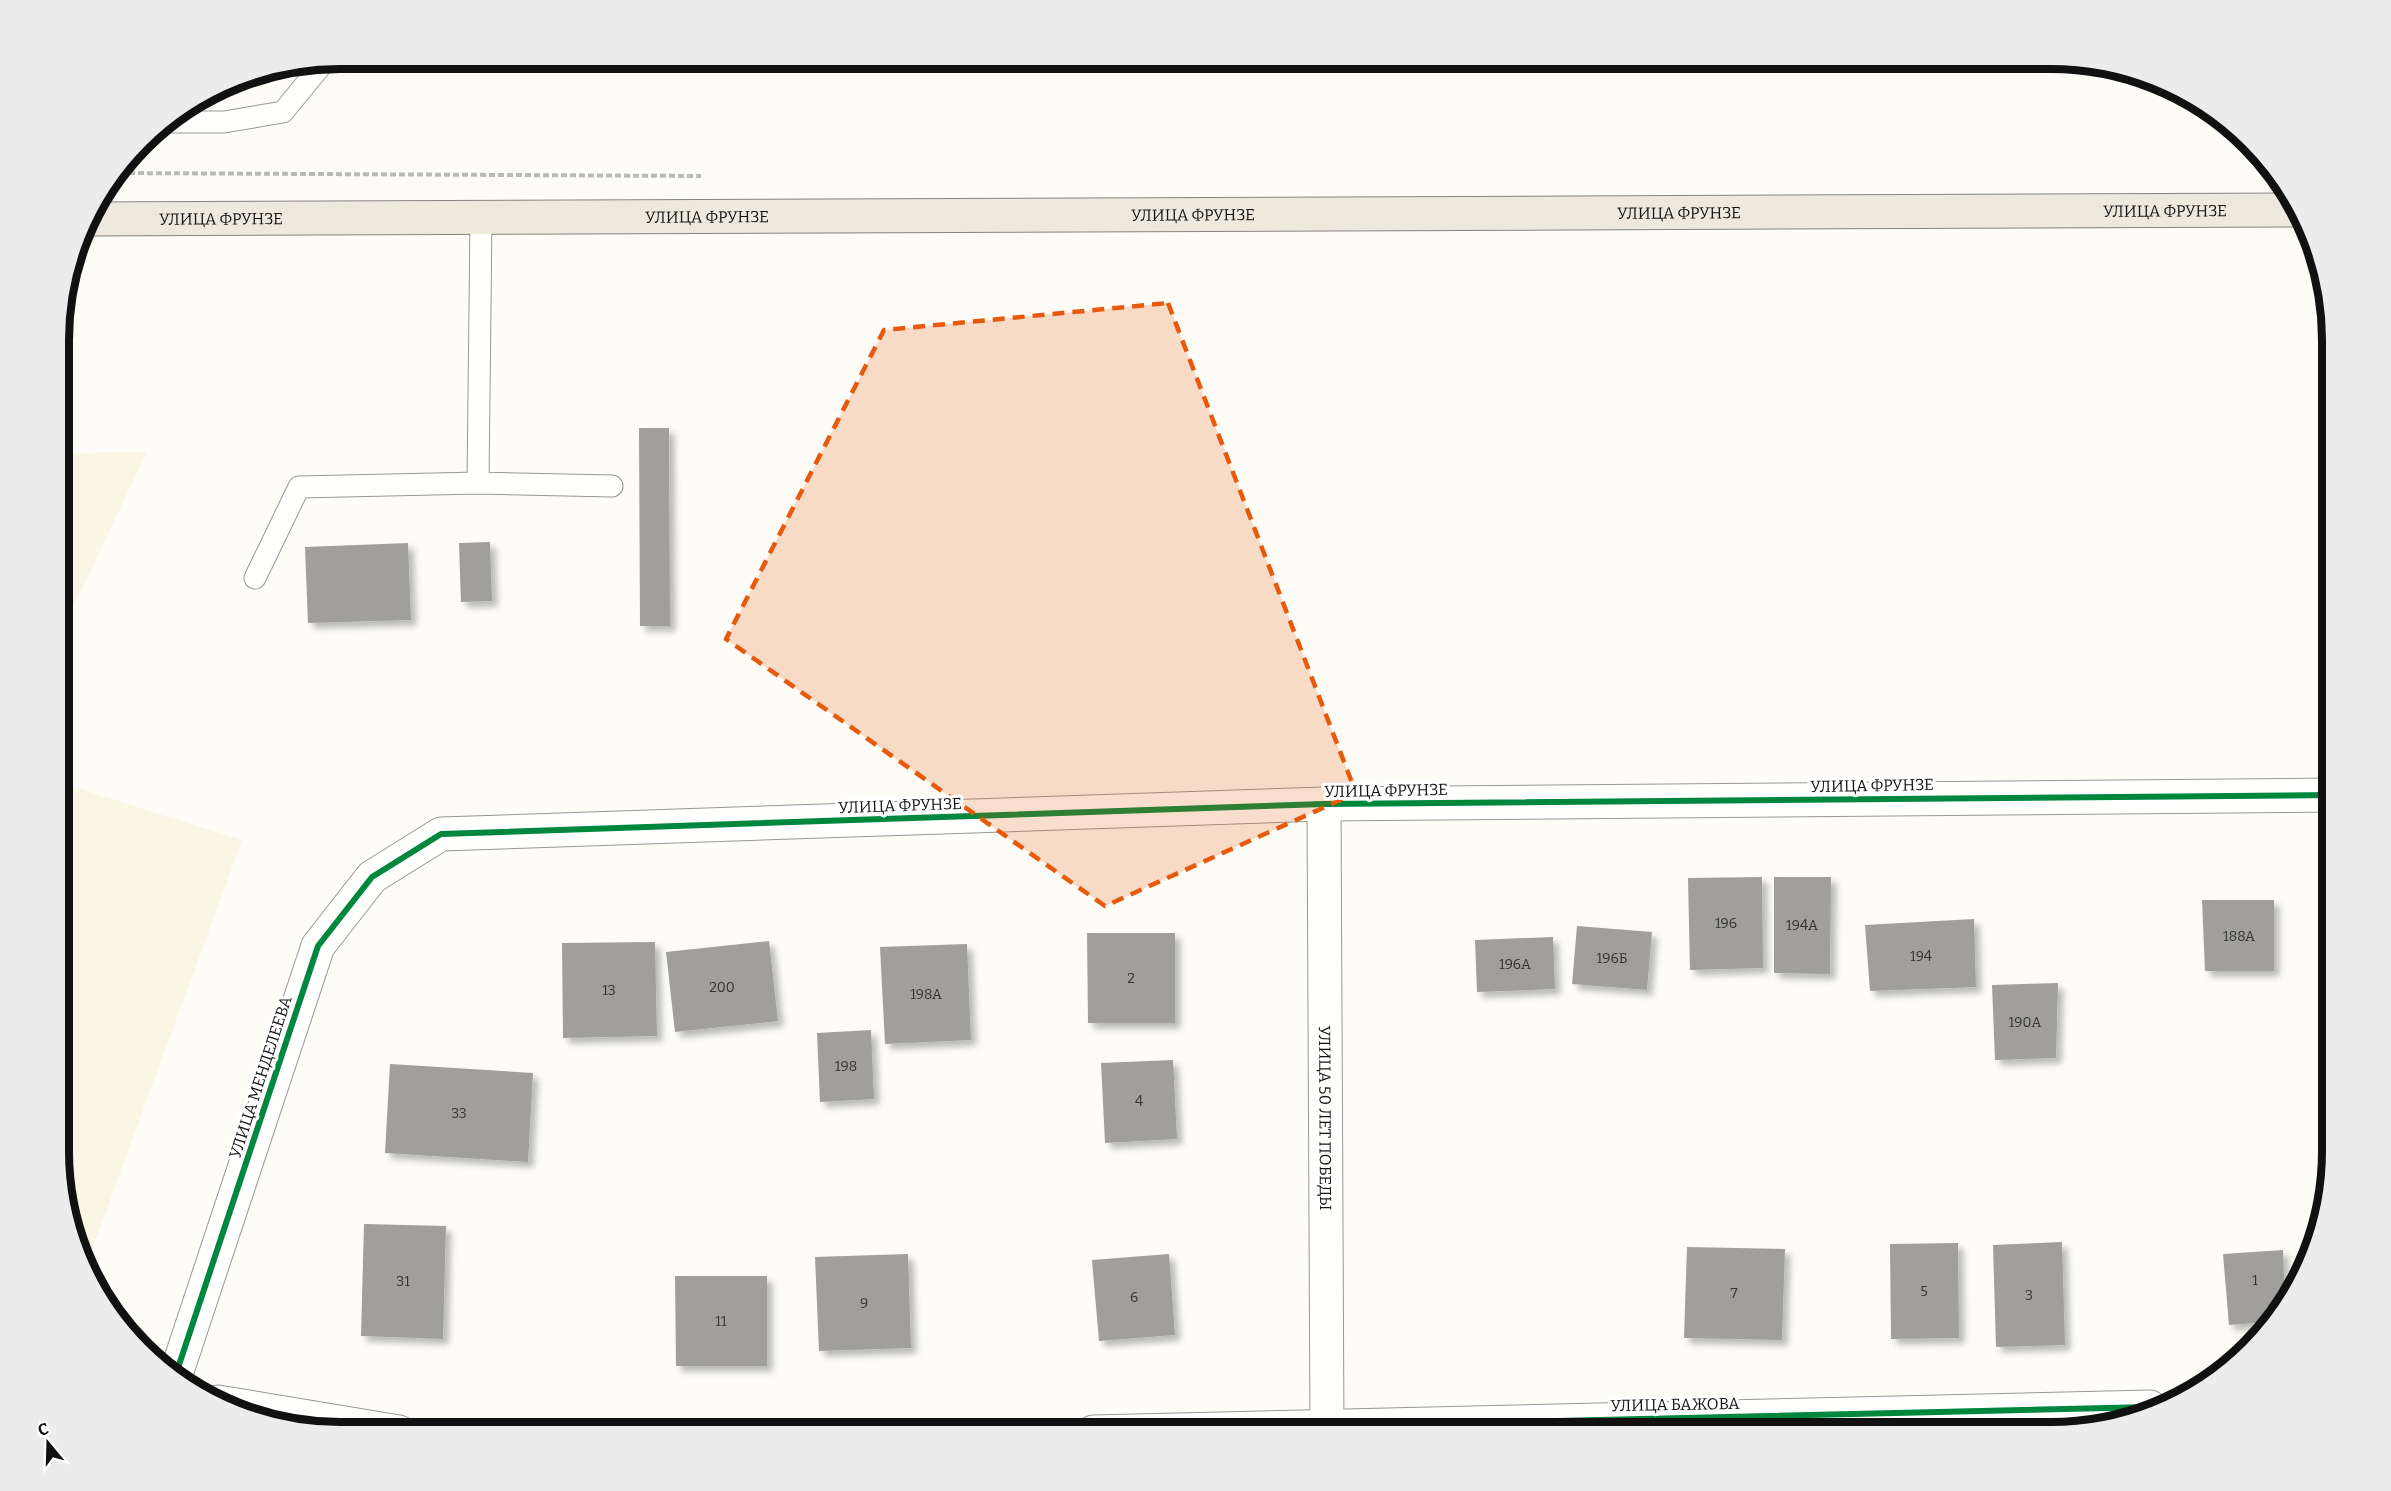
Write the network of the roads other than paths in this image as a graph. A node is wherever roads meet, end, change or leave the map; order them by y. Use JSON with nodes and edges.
{"nodes":[{"id":1,"x":317,"y":70,"type":"edge"},
{"id":2,"x":179,"y":122,"type":"edge"},
{"id":3,"x":2289,"y":210,"type":"edge"},
{"id":4,"x":481,"y":217,"type":"junction"},
{"id":5,"x":98,"y":219,"type":"edge"},
{"id":6,"x":478,"y":483,"type":"junction"},
{"id":7,"x":612,"y":486,"type":"dead end"},
{"id":8,"x":255,"y":578,"type":"dead end"},
{"id":9,"x":2322,"y":795,"type":"edge"},
{"id":10,"x":1324,"y":804,"type":"junction"},
{"id":11,"x":441,"y":834,"type":"joint"},
{"id":12,"x":178,"y":1368,"type":"edge"},
{"id":13,"x":2140,"y":1407,"type":"edge"},
{"id":14,"x":252,"y":1408,"type":"edge"},
{"id":15,"x":338,"y":1422,"type":"edge"},
{"id":16,"x":1327,"y":1422,"type":"edge"},
{"id":17,"x":1589,"y":1422,"type":"edge"}],
"edges":[{"from":1,"to":2,"type":"lane"},
{"from":3,"to":4,"type":"main road","name":"УЛИЦА ФРУНЗЕ"},
{"from":4,"to":5,"type":"main road","name":"УЛИЦА ФРУНЗЕ"},
{"from":4,"to":6,"type":"lane"},
{"from":6,"to":7,"type":"lane"},
{"from":6,"to":8,"type":"lane"},
{"from":9,"to":10,"type":"street","name":"УЛИЦА ФРУНЗЕ"},
{"from":10,"to":11,"type":"street","name":"УЛИЦА ФРУНЗЕ"},
{"from":10,"to":16,"type":"street","name":"УЛИЦА 50 ЛЕТ ПОБЕДЫ"},
{"from":11,"to":12,"type":"street","name":"УЛИЦА МЕНДЕЛЕЕВА"},
{"from":13,"to":17,"type":"street","name":"УЛИЦА БАЖОВА"},
{"from":14,"to":15,"type":"street"}]}
